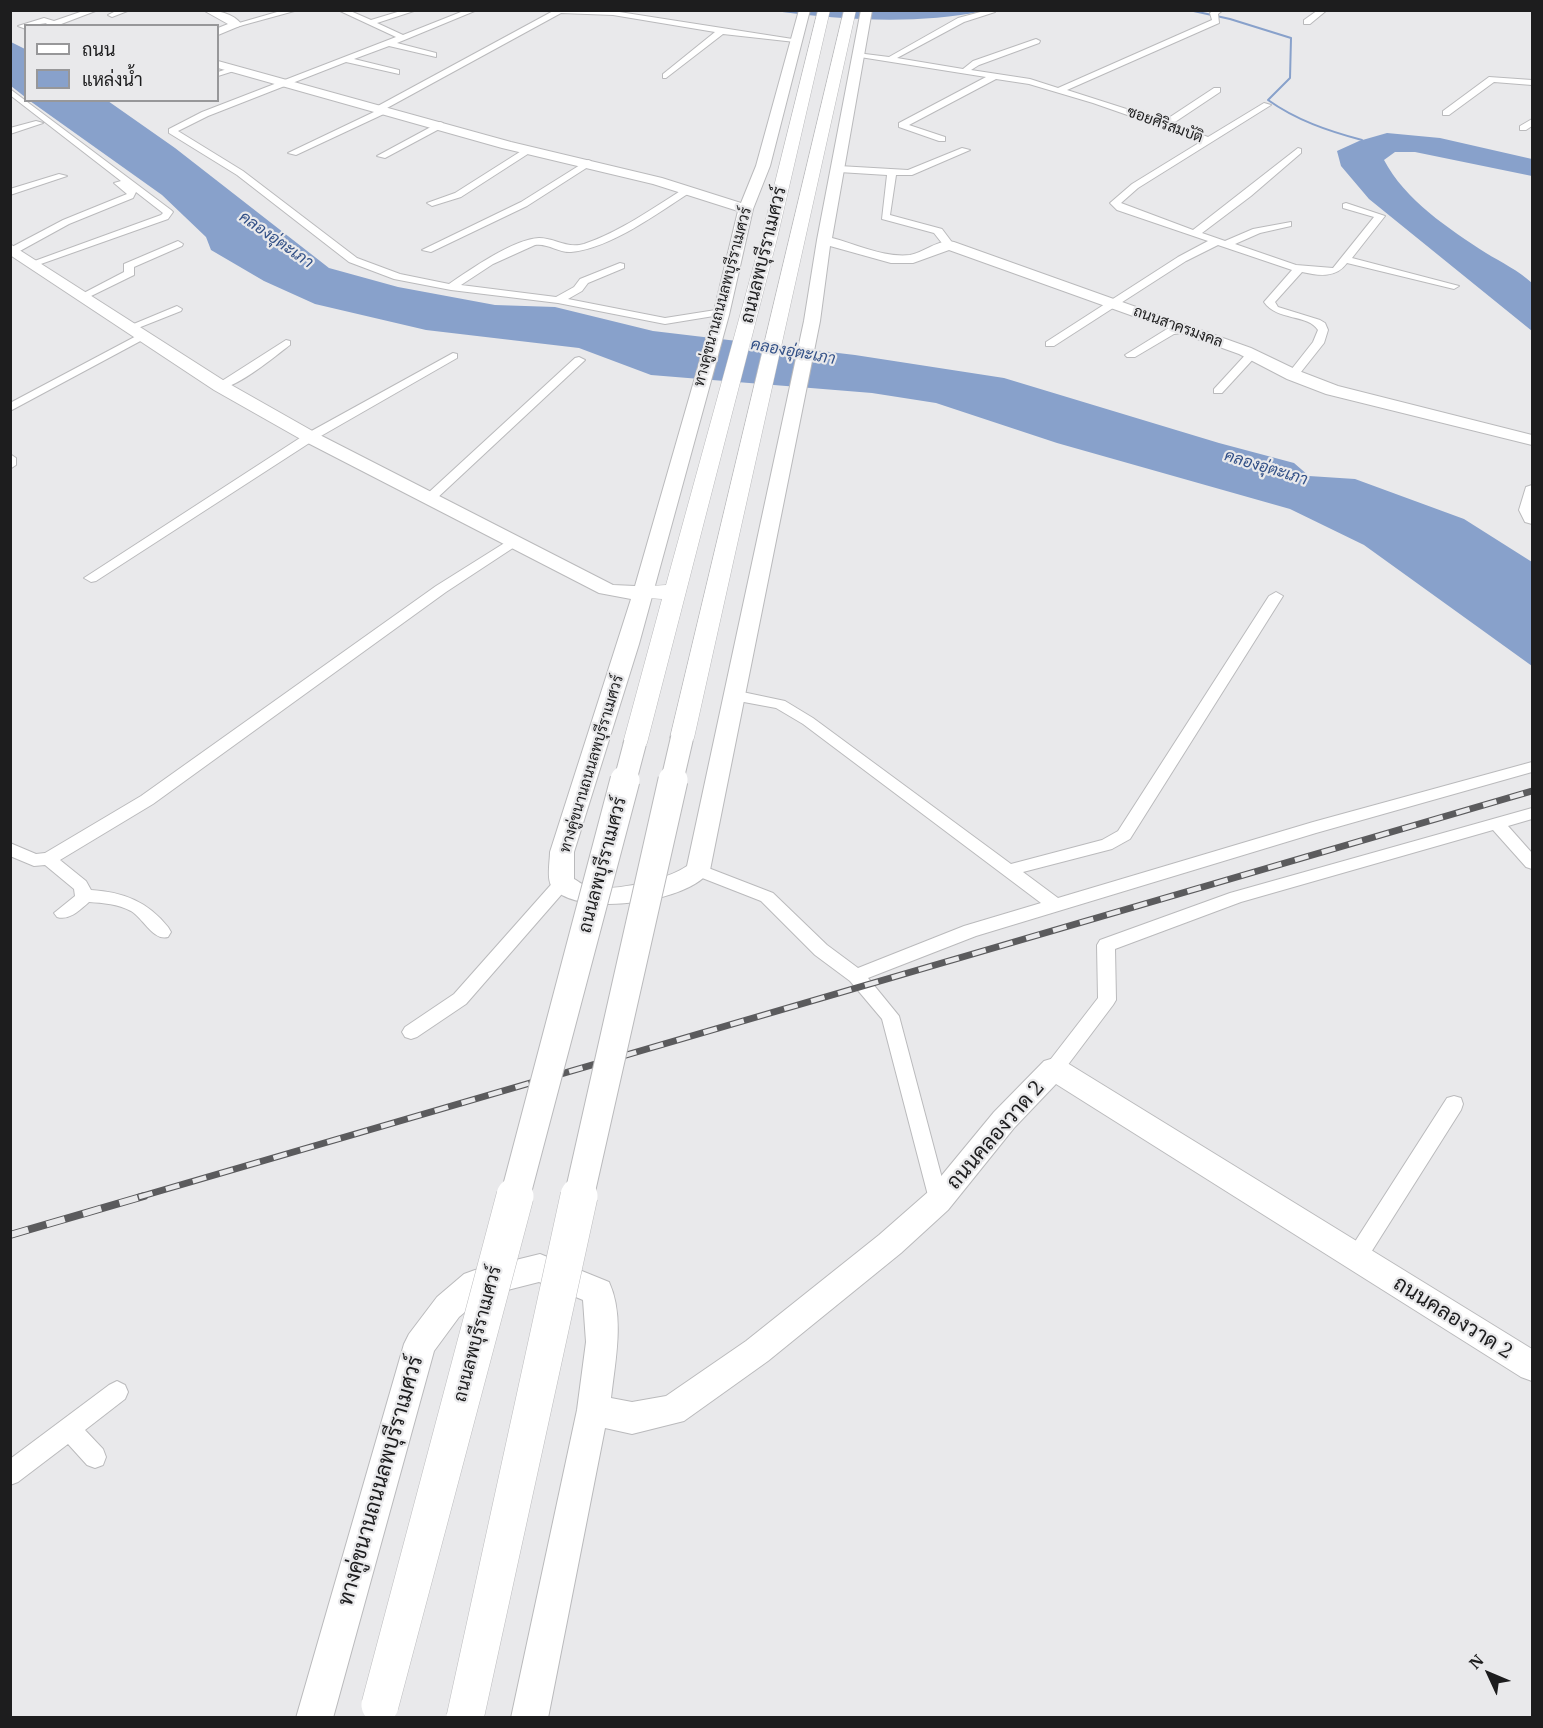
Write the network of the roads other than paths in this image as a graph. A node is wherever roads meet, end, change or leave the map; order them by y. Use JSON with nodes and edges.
{"nodes":[{"id":1,"x":95,"y":10,"type":"edge"},
{"id":2,"x":127,"y":10,"type":"edge"},
{"id":3,"x":208,"y":10,"type":"edge"},
{"id":4,"x":295,"y":10,"type":"edge"},
{"id":5,"x":342,"y":10,"type":"edge"},
{"id":6,"x":414,"y":10,"type":"edge"},
{"id":7,"x":474,"y":10,"type":"edge"},
{"id":8,"x":1324,"y":10,"type":"edge"},
{"id":9,"x":991,"y":12,"type":"dead end"},
{"id":10,"x":804,"y":14,"type":"edge"},
{"id":11,"x":112,"y":15,"type":"dead end"},
{"id":12,"x":1217,"y":15,"type":"edge"},
{"id":13,"x":823,"y":16,"type":"edge"},
{"id":14,"x":848,"y":16,"type":"edge"},
{"id":15,"x":867,"y":16,"type":"edge"},
{"id":16,"x":1307,"y":22,"type":"dead end"},
{"id":17,"x":370,"y":23,"type":"junction"},
{"id":18,"x":29,"y":24,"type":"edge"},
{"id":19,"x":50,"y":24,"type":"edge"},
{"id":20,"x":236,"y":25,"type":"junction"},
{"id":21,"x":721,"y":31,"type":"junction"},
{"id":22,"x":219,"y":32,"type":"edge"},
{"id":23,"x":404,"y":38,"type":"junction"},
{"id":24,"x":795,"y":40,"type":"junction"},
{"id":25,"x":1036,"y":40,"type":"dead end"},
{"id":26,"x":389,"y":44,"type":"junction"},
{"id":27,"x":860,"y":54,"type":"junction"},
{"id":28,"x":433,"y":55,"type":"dead end"},
{"id":29,"x":892,"y":58,"type":"junction"},
{"id":30,"x":346,"y":60,"type":"junction"},
{"id":31,"x":219,"y":64,"type":"edge"},
{"id":32,"x":233,"y":70,"type":"junction"},
{"id":33,"x":964,"y":71,"type":"junction"},
{"id":34,"x":396,"y":72,"type":"dead end"},
{"id":35,"x":219,"y":75,"type":"edge"},
{"id":36,"x":666,"y":76,"type":"dead end"},
{"id":37,"x":995,"y":76,"type":"junction"},
{"id":38,"x":1533,"y":83,"type":"edge"},
{"id":39,"x":288,"y":84,"type":"junction"},
{"id":40,"x":1060,"y":90,"type":"junction"},
{"id":41,"x":1217,"y":90,"type":"dead end"},
{"id":42,"x":11,"y":97,"type":"edge"},
{"id":43,"x":1267,"y":105,"type":"dead end"},
{"id":44,"x":382,"y":110,"type":"junction"},
{"id":45,"x":1446,"y":113,"type":"dead end"},
{"id":46,"x":1533,"y":122,"type":"edge"},
{"id":47,"x":39,"y":123,"type":"junction"},
{"id":48,"x":1166,"y":124,"type":"junction"},
{"id":49,"x":440,"y":125,"type":"junction"},
{"id":50,"x":1523,"y":128,"type":"dead end"},
{"id":51,"x":10,"y":131,"type":"edge"},
{"id":52,"x":942,"y":140,"type":"dead end"},
{"id":53,"x":1209,"y":140,"type":"junction"},
{"id":54,"x":529,"y":150,"type":"junction"},
{"id":55,"x":965,"y":150,"type":"dead end"},
{"id":56,"x":1298,"y":151,"type":"dead end"},
{"id":57,"x":293,"y":153,"type":"dead end"},
{"id":58,"x":382,"y":156,"type":"dead end"},
{"id":59,"x":588,"y":163,"type":"junction"},
{"id":60,"x":785,"y":168,"type":"junction"},
{"id":61,"x":839,"y":169,"type":"junction"},
{"id":62,"x":814,"y":170,"type":"junction"},
{"id":63,"x":892,"y":172,"type":"junction"},
{"id":64,"x":62,"y":176,"type":"dead end"},
{"id":65,"x":688,"y":190,"type":"junction"},
{"id":66,"x":10,"y":192,"type":"edge"},
{"id":67,"x":432,"y":203,"type":"dead end"},
{"id":68,"x":1346,"y":206,"type":"dead end"},
{"id":69,"x":746,"y":209,"type":"junction"},
{"id":70,"x":1288,"y":224,"type":"dead end"},
{"id":71,"x":1195,"y":233,"type":"junction"},
{"id":72,"x":824,"y":240,"type":"junction"},
{"id":73,"x":1222,"y":242,"type":"junction"},
{"id":74,"x":177,"y":244,"type":"dead end"},
{"id":75,"x":949,"y":245,"type":"junction"},
{"id":76,"x":1356,"y":247,"type":"junction"},
{"id":77,"x":12,"y":249,"type":"edge"},
{"id":78,"x":1369,"y":249,"type":"dead end"},
{"id":79,"x":427,"y":250,"type":"dead end"},
{"id":80,"x":1346,"y":260,"type":"junction"},
{"id":81,"x":34,"y":263,"type":"junction"},
{"id":82,"x":620,"y":266,"type":"dead end"},
{"id":83,"x":1299,"y":268,"type":"junction"},
{"id":84,"x":451,"y":286,"type":"junction"},
{"id":85,"x":1454,"y":286,"type":"dead end"},
{"id":86,"x":83,"y":296,"type":"junction"},
{"id":87,"x":558,"y":300,"type":"junction"},
{"id":88,"x":1114,"y":304,"type":"junction"},
{"id":89,"x":177,"y":309,"type":"dead end"},
{"id":90,"x":722,"y":314,"type":"junction"},
{"id":91,"x":1186,"y":330,"type":"junction"},
{"id":92,"x":136,"y":332,"type":"junction"},
{"id":93,"x":286,"y":343,"type":"dead end"},
{"id":94,"x":1050,"y":344,"type":"dead end"},
{"id":95,"x":1252,"y":354,"type":"junction"},
{"id":96,"x":1131,"y":355,"type":"dead end"},
{"id":97,"x":453,"y":356,"type":"dead end"},
{"id":98,"x":579,"y":360,"type":"dead end"},
{"id":99,"x":1293,"y":375,"type":"junction"},
{"id":100,"x":220,"y":386,"type":"junction"},
{"id":101,"x":1218,"y":391,"type":"dead end"},
{"id":102,"x":10,"y":408,"type":"edge"},
{"id":103,"x":310,"y":437,"type":"junction"},
{"id":104,"x":1533,"y":440,"type":"edge"},
{"id":105,"x":10,"y":458,"type":"edge"},
{"id":106,"x":10,"y":465,"type":"edge"},
{"id":107,"x":1533,"y":491,"type":"edge"},
{"id":108,"x":431,"y":497,"type":"junction"},
{"id":109,"x":1533,"y":518,"type":"edge"},
{"id":110,"x":514,"y":540,"type":"junction"},
{"id":111,"x":91,"y":578,"type":"dead end"},
{"id":112,"x":643,"y":592,"type":"junction"},
{"id":113,"x":675,"y":592,"type":"junction"},
{"id":114,"x":1276,"y":596,"type":"dead end"},
{"id":115,"x":733,"y":695,"type":"junction"},
{"id":116,"x":1533,"y":767,"type":"edge"},
{"id":117,"x":1533,"y":814,"type":"edge"},
{"id":118,"x":1497,"y":824,"type":"junction"},
{"id":119,"x":10,"y":849,"type":"edge"},
{"id":120,"x":48,"y":859,"type":"junction"},
{"id":121,"x":1533,"y":863,"type":"edge"},
{"id":122,"x":698,"y":870,"type":"junction"},
{"id":123,"x":1009,"y":870,"type":"junction"},
{"id":124,"x":562,"y":883,"type":"junction"},
{"id":125,"x":83,"y":896,"type":"junction"},
{"id":126,"x":1055,"y":904,"type":"junction"},
{"id":127,"x":63,"y":913,"type":"dead end"},
{"id":128,"x":162,"y":932,"type":"dead end"},
{"id":129,"x":856,"y":976,"type":"junction"},
{"id":130,"x":411,"y":1032,"type":"dead end"},
{"id":131,"x":1054,"y":1069,"type":"junction"},
{"id":132,"x":1454,"y":1104,"type":"dead end"},
{"id":133,"x":938,"y":1201,"type":"junction"},
{"id":134,"x":1356,"y":1258,"type":"junction"},
{"id":135,"x":1533,"y":1366,"type":"edge"},
{"id":136,"x":117,"y":1392,"type":"dead end"},
{"id":137,"x":594,"y":1410,"type":"junction"},
{"id":138,"x":69,"y":1429,"type":"junction"},
{"id":139,"x":95,"y":1457,"type":"dead end"},
{"id":140,"x":10,"y":1474,"type":"edge"},
{"id":141,"x":378,"y":1711,"type":"edge"},
{"id":142,"x":313,"y":1716,"type":"edge"},
{"id":143,"x":465,"y":1718,"type":"edge"},
{"id":144,"x":530,"y":1718,"type":"edge"}],
"edges":[{"from":1,"to":19,"type":"street"},
{"from":2,"to":11,"type":"street"},
{"from":3,"to":20,"type":"main road"},
{"from":4,"to":20,"type":"street"},
{"from":5,"to":17,"type":"street"},
{"from":6,"to":17,"type":"street"},
{"from":7,"to":23,"type":"street"},
{"from":8,"to":16,"type":"street"},
{"from":9,"to":29,"type":"street"},
{"from":10,"to":24,"type":"main road","name":"ทางคู่ขนานถนนลพบุรีราเมศวร์"},
{"from":12,"to":40,"type":"street"},
{"from":13,"to":60,"type":"main road","name":"ถนนลพบุรีราเมศวร์"},
{"from":14,"to":62,"type":"main road","name":"ถนนลพบุรีราเมศวร์"},
{"from":15,"to":27,"type":"main road"},
{"from":17,"to":23,"type":"street"},
{"from":18,"to":19,"type":"street"},
{"from":20,"to":22,"type":"main road"},
{"from":21,"to":24,"type":"street"},
{"from":21,"to":36,"type":"street"},
{"from":21,"to":44,"type":"street"},
{"from":23,"to":26,"type":"street"},
{"from":24,"to":69,"type":"main road","name":"ทางคู่ขนานถนนลพบุรีราเมศวร์"},
{"from":25,"to":33,"type":"street"},
{"from":26,"to":28,"type":"street"},
{"from":26,"to":30,"type":"street"},
{"from":27,"to":29,"type":"street","name":"ซอยศิริสมบัติ"},
{"from":27,"to":61,"type":"main road"},
{"from":29,"to":33,"type":"street","name":"ซอยศิริสมบัติ"},
{"from":30,"to":34,"type":"street"},
{"from":30,"to":39,"type":"street"},
{"from":31,"to":32,"type":"main road"},
{"from":32,"to":35,"type":"street"},
{"from":32,"to":39,"type":"main road"},
{"from":33,"to":37,"type":"street","name":"ซอยศิริสมบัติ"},
{"from":37,"to":40,"type":"street","name":"ซอยศิริสมบัติ"},
{"from":37,"to":52,"type":"street"},
{"from":38,"to":45,"type":"street"},
{"from":39,"to":44,"type":"main road"},
{"from":39,"to":84,"type":"street"},
{"from":40,"to":48,"type":"street","name":"ซอยศิริสมบัติ"},
{"from":41,"to":48,"type":"street"},
{"from":42,"to":47,"type":"street"},
{"from":42,"to":81,"type":"street"},
{"from":43,"to":53,"type":"street"},
{"from":44,"to":49,"type":"main road"},
{"from":44,"to":57,"type":"street"},
{"from":46,"to":50,"type":"street"},
{"from":47,"to":51,"type":"street"},
{"from":47,"to":77,"type":"street"},
{"from":48,"to":53,"type":"street","name":"ซอยศิริสมบัติ"},
{"from":49,"to":54,"type":"main road"},
{"from":49,"to":58,"type":"street"},
{"from":53,"to":71,"type":"street","name":"ซอยศิริสมบัติ"},
{"from":54,"to":59,"type":"main road"},
{"from":54,"to":67,"type":"street"},
{"from":55,"to":63,"type":"street"},
{"from":56,"to":71,"type":"street"},
{"from":59,"to":65,"type":"main road"},
{"from":59,"to":79,"type":"street"},
{"from":60,"to":62,"type":"main road"},
{"from":60,"to":113,"type":"main road","name":"ถนนลพบุรีราเมศวร์"},
{"from":61,"to":63,"type":"street"},
{"from":61,"to":72,"type":"main road"},
{"from":62,"to":143,"type":"main road","name":"ถนนลพบุรีราเมศวร์","bridge":true},
{"from":63,"to":75,"type":"street"},
{"from":64,"to":66,"type":"street"},
{"from":65,"to":69,"type":"main road"},
{"from":65,"to":84,"type":"street"},
{"from":68,"to":76,"type":"street"},
{"from":69,"to":90,"type":"main road","name":"ทางคู่ขนานถนนลพบุรีราเมศวร์"},
{"from":70,"to":73,"type":"street"},
{"from":71,"to":73,"type":"street","name":"ซอยศิริสมบัติ"},
{"from":72,"to":75,"type":"main road"},
{"from":72,"to":115,"type":"main road"},
{"from":73,"to":83,"type":"street","name":"ซอยศิริสมบัติ"},
{"from":73,"to":88,"type":"street"},
{"from":74,"to":86,"type":"street"},
{"from":75,"to":88,"type":"main road","name":"ถนนสาครมงคล"},
{"from":76,"to":78,"type":"street"},
{"from":76,"to":80,"type":"street"},
{"from":77,"to":81,"type":"main road"},
{"from":80,"to":83,"type":"street","name":"ซอยศิริสมบัติ"},
{"from":80,"to":85,"type":"street"},
{"from":81,"to":86,"type":"main road"},
{"from":82,"to":87,"type":"street"},
{"from":83,"to":99,"type":"street"},
{"from":84,"to":87,"type":"street"},
{"from":86,"to":92,"type":"main road"},
{"from":87,"to":90,"type":"street"},
{"from":88,"to":91,"type":"main road","name":"ถนนสาครมงคล"},
{"from":88,"to":94,"type":"street"},
{"from":89,"to":92,"type":"street"},
{"from":90,"to":112,"type":"main road","name":"ทางคู่ขนานถนนลพบุรีราเมศวร์"},
{"from":91,"to":95,"type":"main road","name":"ถนนสาครมงคล"},
{"from":91,"to":96,"type":"street"},
{"from":92,"to":100,"type":"main road"},
{"from":92,"to":102,"type":"street"},
{"from":93,"to":100,"type":"street"},
{"from":95,"to":99,"type":"main road","name":"ถนนสาครมงคล"},
{"from":95,"to":101,"type":"street"},
{"from":97,"to":103,"type":"street"},
{"from":98,"to":108,"type":"street"},
{"from":99,"to":104,"type":"main road","name":"ถนนสาครมงคล"},
{"from":100,"to":103,"type":"main road"},
{"from":103,"to":108,"type":"main road"},
{"from":103,"to":111,"type":"street"},
{"from":105,"to":106,"type":"street"},
{"from":107,"to":109,"type":"main road"},
{"from":108,"to":110,"type":"main road"},
{"from":110,"to":112,"type":"main road"},
{"from":110,"to":120,"type":"street"},
{"from":112,"to":113,"type":"main road"},
{"from":112,"to":124,"type":"main road","name":"ทางคู่ขนานถนนลพบุรีราเมศวร์"},
{"from":113,"to":141,"type":"main road","name":"ถนนลพบุรีราเมศวร์","bridge":true},
{"from":114,"to":123,"type":"street"},
{"from":115,"to":122,"type":"main road"},
{"from":115,"to":123,"type":"street"},
{"from":116,"to":126,"type":"street"},
{"from":117,"to":118,"type":"street"},
{"from":118,"to":121,"type":"street"},
{"from":118,"to":131,"type":"street"},
{"from":119,"to":120,"type":"street"},
{"from":120,"to":125,"type":"street"},
{"from":122,"to":124,"type":"main road"},
{"from":122,"to":129,"type":"street"},
{"from":123,"to":126,"type":"street"},
{"from":124,"to":130,"type":"street"},
{"from":125,"to":127,"type":"street"},
{"from":125,"to":128,"type":"street"},
{"from":126,"to":129,"type":"street"},
{"from":129,"to":133,"type":"street"},
{"from":131,"to":133,"type":"main road","name":"ถนนคลองวาด 2"},
{"from":131,"to":134,"type":"main road","name":"ถนนคลองวาด 2"},
{"from":132,"to":134,"type":"street"},
{"from":133,"to":137,"type":"main road","name":"ถนนคลองวาด 2"},
{"from":134,"to":135,"type":"main road","name":"ถนนคลองวาด 2"},
{"from":136,"to":138,"type":"street"},
{"from":137,"to":142,"type":"main road","name":"ทางคู่ขนานถนนลพบุรีราเมศวร์"},
{"from":137,"to":144,"type":"main road","name":"ทางคู่ขนานถนนลพบุรีราเมศวร์"},
{"from":138,"to":139,"type":"street"},
{"from":138,"to":140,"type":"street"}]}
